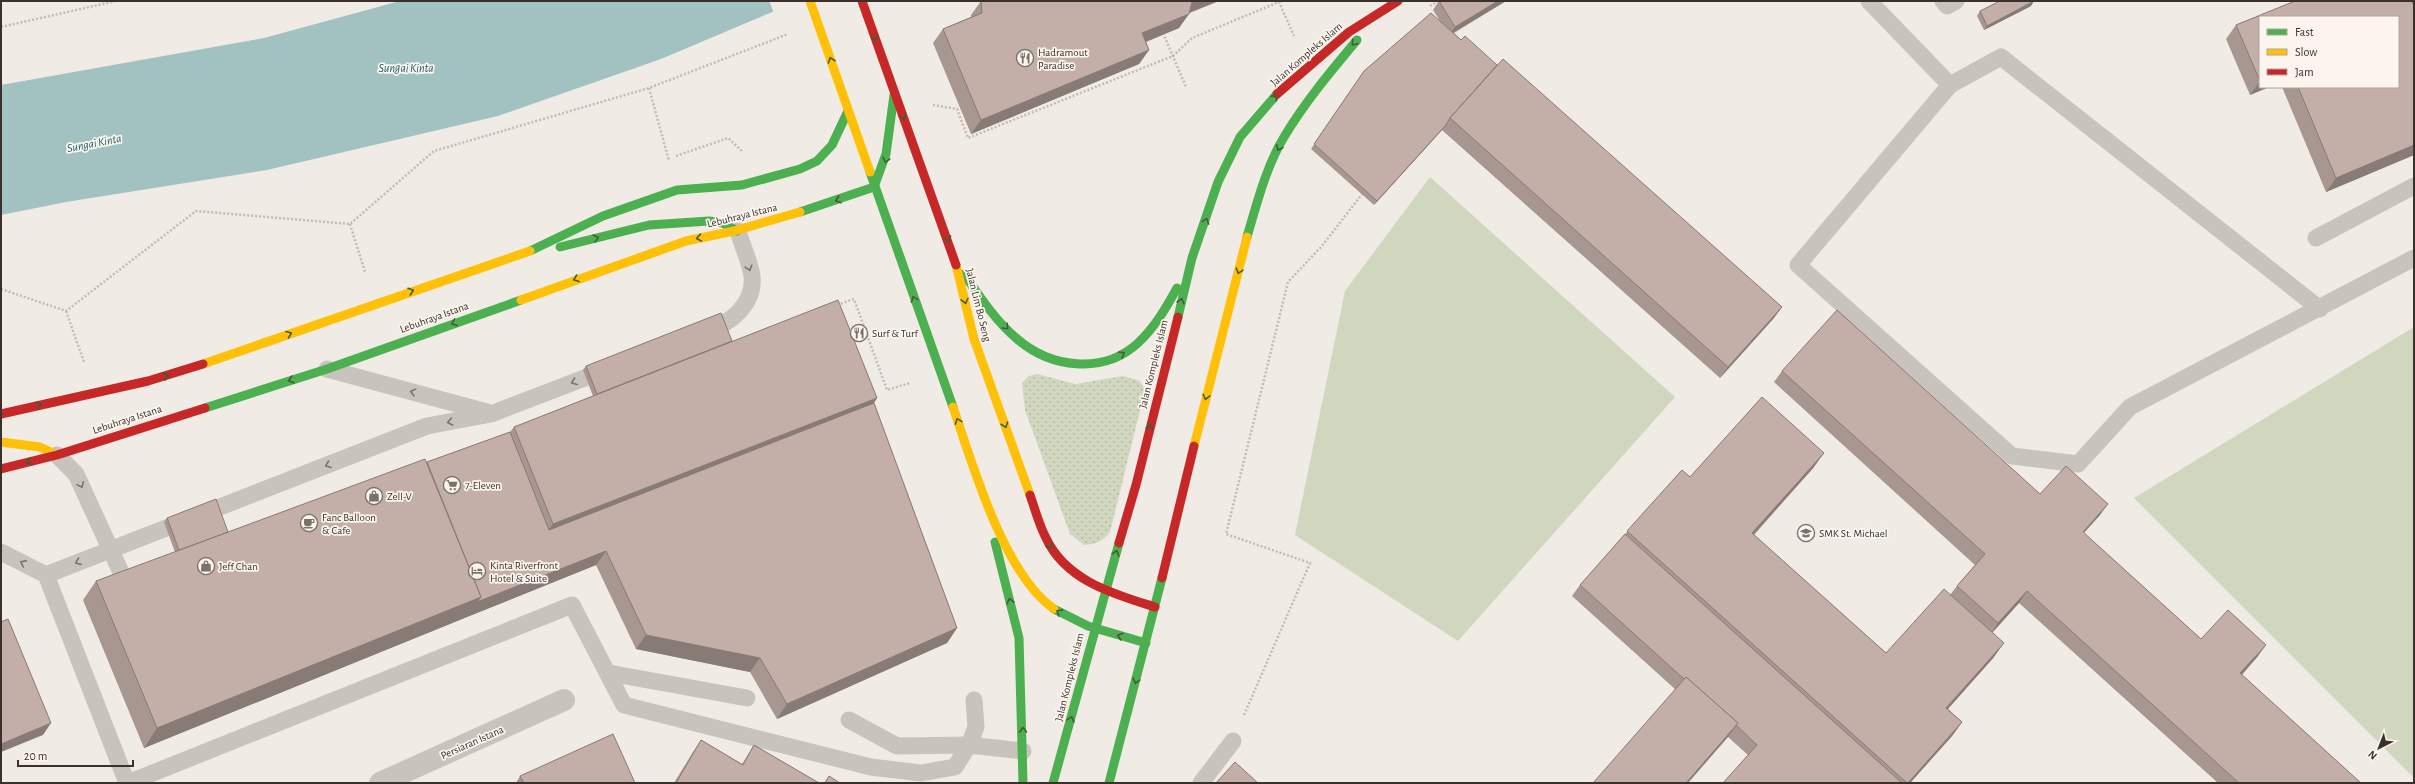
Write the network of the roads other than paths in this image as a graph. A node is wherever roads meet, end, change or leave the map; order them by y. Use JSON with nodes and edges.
{"nodes":[{"id":1,"x":810,"y":1,"type":"edge"},
{"id":2,"x":862,"y":1,"type":"edge"},
{"id":3,"x":1398,"y":1,"type":"edge"},
{"id":4,"x":1868,"y":1,"type":"edge"},
{"id":5,"x":1943,"y":1,"type":"edge"},
{"id":6,"x":1956,"y":1,"type":"edge"},
{"id":7,"x":1379,"y":13,"type":"junction"},
{"id":8,"x":1950,"y":85,"type":"junction"},
{"id":9,"x":895,"y":93,"type":"junction"},
{"id":10,"x":848,"y":111,"type":"junction"},
{"id":11,"x":2414,"y":186,"type":"edge"},
{"id":12,"x":874,"y":187,"type":"junction"},
{"id":13,"x":738,"y":231,"type":"junction"},
{"id":14,"x":2316,"y":238,"type":"dead end"},
{"id":15,"x":517,"y":257,"type":"junction"},
{"id":16,"x":1192,"y":258,"type":"junction"},
{"id":17,"x":2414,"y":258,"type":"edge"},
{"id":18,"x":956,"y":263,"type":"junction"},
{"id":19,"x":2320,"y":309,"type":"junction"},
{"id":20,"x":691,"y":338,"type":"edge"},
{"id":21,"x":626,"y":363,"type":"edge"},
{"id":22,"x":327,"y":369,"type":"junction"},
{"id":23,"x":1,"y":414,"type":"edge"},
{"id":24,"x":491,"y":414,"type":"junction"},
{"id":25,"x":1,"y":442,"type":"edge"},
{"id":26,"x":57,"y":455,"type":"junction"},
{"id":27,"x":1,"y":469,"type":"edge"},
{"id":28,"x":980,"y":484,"type":"junction"},
{"id":29,"x":111,"y":550,"type":"junction"},
{"id":30,"x":1,"y":552,"type":"edge"},
{"id":31,"x":46,"y":575,"type":"junction"},
{"id":32,"x":124,"y":579,"type":"edge"},
{"id":33,"x":1105,"y":590,"type":"junction"},
{"id":34,"x":1155,"y":607,"type":"junction"},
{"id":35,"x":1094,"y":628,"type":"junction"},
{"id":36,"x":1146,"y":643,"type":"junction"},
{"id":37,"x":609,"y":673,"type":"junction"},
{"id":38,"x":747,"y":698,"type":"dead end"},
{"id":39,"x":564,"y":700,"type":"dead end"},
{"id":40,"x":974,"y":700,"type":"dead end"},
{"id":41,"x":849,"y":720,"type":"dead end"},
{"id":42,"x":1233,"y":741,"type":"road end"},
{"id":43,"x":969,"y":745,"type":"junction"},
{"id":44,"x":1023,"y":750,"type":"junction"},
{"id":45,"x":127,"y":783,"type":"edge"},
{"id":46,"x":380,"y":783,"type":"edge"},
{"id":47,"x":1022,"y":783,"type":"edge"},
{"id":48,"x":1053,"y":783,"type":"edge"},
{"id":49,"x":1109,"y":783,"type":"edge"},
{"id":50,"x":1201,"y":783,"type":"edge"}],
"edges":[{"from":10,"to":1,"type":"main road","one_way":true},
{"from":2,"to":9,"type":"main road","name":"Jalan Lim Bo Seng","one_way":true},
{"from":3,"to":7,"type":"main road","name":"Jalan Kompleks Islam"},
{"from":4,"to":8,"type":"lane"},
{"from":5,"to":6,"type":"lane"},
{"from":16,"to":7,"type":"main road","name":"Jalan Kompleks Islam","one_way":true},
{"from":7,"to":34,"type":"main road","name":"Jalan Kompleks Islam","one_way":true},
{"from":8,"to":19,"type":"lane"},
{"from":8,"to":19,"type":"lane"},
{"from":9,"to":12,"type":"main road","one_way":true},
{"from":9,"to":18,"type":"main road","name":"Jalan Lim Bo Seng","one_way":true},
{"from":10,"to":12,"type":"main road"},
{"from":10,"to":15,"type":"main road"},
{"from":11,"to":14,"type":"lane"},
{"from":12,"to":13,"type":"main road","name":"Lebuhraya Istana","one_way":true},
{"from":28,"to":12,"type":"main road","one_way":true},
{"from":15,"to":13,"type":"main road","one_way":true},
{"from":13,"to":20,"type":"lane","one_way":true},
{"from":13,"to":22,"type":"main road","name":"Lebuhraya Istana","one_way":true},
{"from":23,"to":15,"type":"main road","one_way":true},
{"from":18,"to":16,"type":"main road","one_way":true},
{"from":33,"to":16,"type":"main road","name":"Jalan Kompleks Islam","one_way":true},
{"from":17,"to":19,"type":"lane"},
{"from":18,"to":33,"type":"main road","name":"Jalan Lim Bo Seng","one_way":true},
{"from":21,"to":24,"type":"lane","one_way":true},
{"from":24,"to":22,"type":"lane","one_way":true},
{"from":22,"to":26,"type":"main road","name":"Lebuhraya Istana","one_way":true},
{"from":24,"to":29,"type":"lane","one_way":true},
{"from":25,"to":26,"type":"main road"},
{"from":26,"to":27,"type":"main road","name":"Lebuhraya Istana","one_way":true},
{"from":26,"to":29,"type":"lane","one_way":true},
{"from":35,"to":28,"type":"main road","one_way":true},
{"from":44,"to":28,"type":"main road","one_way":true},
{"from":29,"to":31,"type":"lane","one_way":true},
{"from":29,"to":32,"type":"lane"},
{"from":31,"to":30,"type":"lane","one_way":true},
{"from":31,"to":45,"type":"lane"},
{"from":33,"to":34,"type":"main road","name":"Jalan Lim Bo Seng"},
{"from":33,"to":35,"type":"main road","name":"Jalan Kompleks Islam"},
{"from":34,"to":36,"type":"main road","name":"Jalan Kompleks Islam"},
{"from":36,"to":35,"type":"main road","one_way":true},
{"from":48,"to":35,"type":"main road","name":"Jalan Kompleks Islam","one_way":true},
{"from":36,"to":49,"type":"main road","name":"Jalan Kompleks Islam","one_way":true},
{"from":37,"to":38,"type":"lane"},
{"from":37,"to":43,"type":"lane"},
{"from":37,"to":45,"type":"lane"},
{"from":39,"to":46,"type":"street","name":"Persiaran Istana"},
{"from":40,"to":43,"type":"lane"},
{"from":41,"to":43,"type":"lane"},
{"from":42,"to":50,"type":"lane"},
{"from":43,"to":44,"type":"lane"},
{"from":44,"to":47,"type":"main road"}]}
